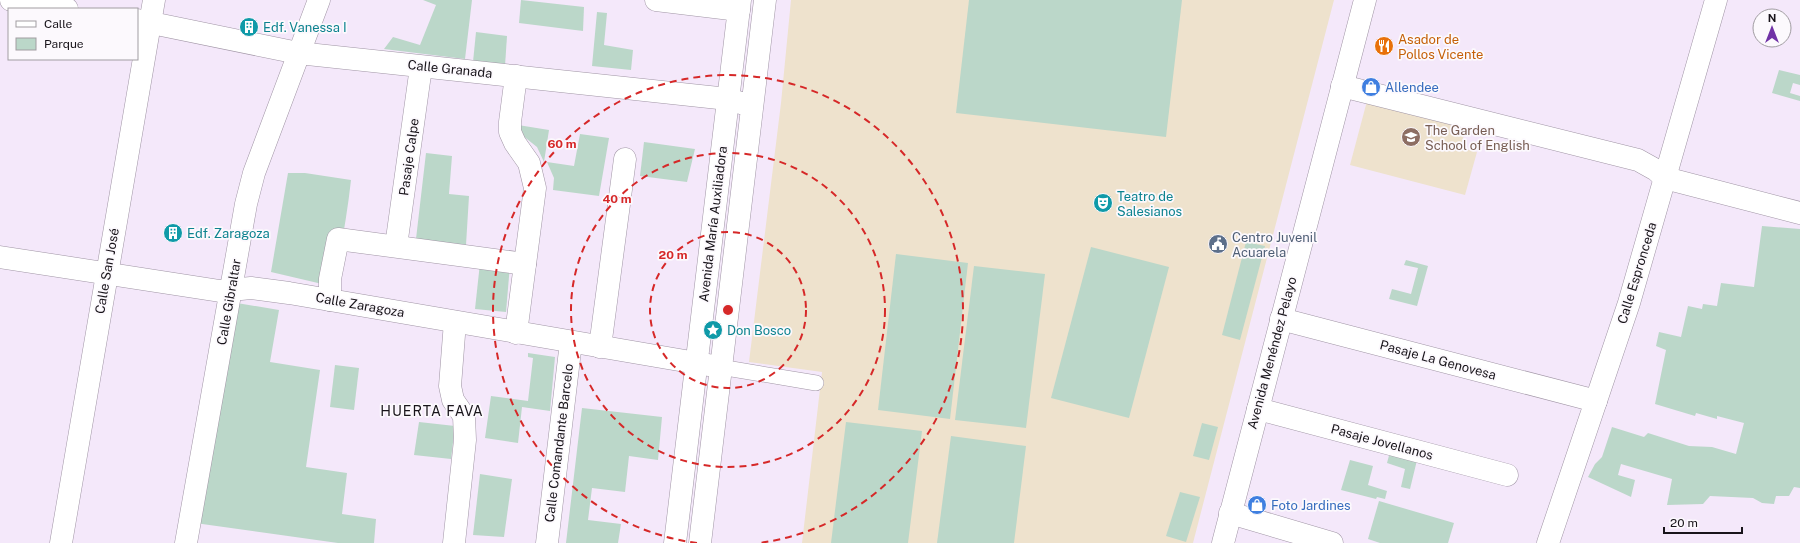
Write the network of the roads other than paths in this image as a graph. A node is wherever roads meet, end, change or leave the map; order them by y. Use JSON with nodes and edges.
{"nodes":[{"id":1,"x":11,"y":0,"type":"edge"},
{"id":2,"x":154,"y":0,"type":"edge"},
{"id":3,"x":319,"y":0,"type":"edge"},
{"id":4,"x":656,"y":0,"type":"edge"},
{"id":5,"x":765,"y":0,"type":"edge"},
{"id":6,"x":1365,"y":0,"type":"edge"},
{"id":7,"x":1716,"y":0,"type":"edge"},
{"id":8,"x":740,"y":5,"type":"edge"},
{"id":9,"x":61,"y":8,"type":"edge"},
{"id":10,"x":143,"y":21,"type":"edge"},
{"id":11,"x":298,"y":53,"type":"junction"},
{"id":12,"x":138,"y":55,"type":"edge"},
{"id":13,"x":137,"y":60,"type":"edge"},
{"id":14,"x":422,"y":67,"type":"junction"},
{"id":15,"x":516,"y":76,"type":"junction"},
{"id":16,"x":1342,"y":86,"type":"junction"},
{"id":17,"x":728,"y":99,"type":"junction"},
{"id":18,"x":750,"y":123,"type":"junction"},
{"id":19,"x":624,"y":159,"type":"dead end"},
{"id":20,"x":1665,"y":178,"type":"junction"},
{"id":21,"x":1800,"y":212,"type":"edge"},
{"id":22,"x":396,"y":246,"type":"junction"},
{"id":23,"x":0,"y":258,"type":"edge"},
{"id":24,"x":525,"y":264,"type":"junction"},
{"id":25,"x":106,"y":273,"type":"junction"},
{"id":26,"x":231,"y":291,"type":"junction"},
{"id":27,"x":330,"y":300,"type":"junction"},
{"id":28,"x":1281,"y":319,"type":"junction"},
{"id":29,"x":455,"y":322,"type":"junction"},
{"id":30,"x":516,"y":333,"type":"junction"},
{"id":31,"x":571,"y":342,"type":"junction"},
{"id":32,"x":600,"y":347,"type":"junction"},
{"id":33,"x":696,"y":364,"type":"junction"},
{"id":34,"x":720,"y":367,"type":"junction"},
{"id":35,"x":816,"y":383,"type":"dead end"},
{"id":36,"x":1596,"y":401,"type":"junction"},
{"id":37,"x":1258,"y":409,"type":"junction"},
{"id":38,"x":1507,"y":475,"type":"dead end"},
{"id":39,"x":1230,"y":513,"type":"junction"},
{"id":40,"x":61,"y":543,"type":"edge"},
{"id":41,"x":186,"y":543,"type":"edge"},
{"id":42,"x":454,"y":543,"type":"edge"},
{"id":43,"x":547,"y":543,"type":"edge"},
{"id":44,"x":675,"y":543,"type":"edge"},
{"id":45,"x":700,"y":543,"type":"edge"},
{"id":46,"x":1223,"y":543,"type":"edge"},
{"id":47,"x":1332,"y":543,"type":"edge"},
{"id":48,"x":1548,"y":543,"type":"edge"}],
"edges":[{"from":1,"to":9,"type":"street"},
{"from":2,"to":10,"type":"street","name":"Calle San José"},
{"from":3,"to":11,"type":"street","name":"Calle Gibraltar"},
{"from":4,"to":8,"type":"street"},
{"from":5,"to":18,"type":"street","name":"Avenida María Auxiliadora"},
{"from":6,"to":16,"type":"street","name":"Avenida Menéndez Pelayo"},
{"from":7,"to":20,"type":"street","name":"Calle Espronceda"},
{"from":8,"to":17,"type":"street","name":"Avenida María Auxiliadora"},
{"from":10,"to":11,"type":"street","name":"Calle Granada"},
{"from":10,"to":12,"type":"street","name":"Calle San José"},
{"from":11,"to":14,"type":"street","name":"Calle Granada"},
{"from":11,"to":26,"type":"street","name":"Calle Gibraltar"},
{"from":13,"to":25,"type":"street","name":"Calle San José"},
{"from":14,"to":15,"type":"street","name":"Calle Granada"},
{"from":14,"to":22,"type":"street","name":"Pasaje Calpe"},
{"from":15,"to":17,"type":"street","name":"Calle Granada"},
{"from":15,"to":24,"type":"street"},
{"from":16,"to":20,"type":"street"},
{"from":16,"to":28,"type":"street","name":"Avenida Menéndez Pelayo"},
{"from":17,"to":18,"type":"street","name":"Calle Granada"},
{"from":17,"to":33,"type":"street","name":"Avenida María Auxiliadora"},
{"from":18,"to":34,"type":"street","name":"Avenida María Auxiliadora"},
{"from":19,"to":32,"type":"street"},
{"from":20,"to":21,"type":"street"},
{"from":20,"to":36,"type":"street","name":"Calle Espronceda"},
{"from":22,"to":24,"type":"street"},
{"from":22,"to":27,"type":"street"},
{"from":23,"to":25,"type":"street","name":"Calle Zaragoza"},
{"from":24,"to":30,"type":"street"},
{"from":25,"to":26,"type":"street","name":"Calle Zaragoza"},
{"from":25,"to":40,"type":"street","name":"Calle San José"},
{"from":26,"to":27,"type":"street","name":"Calle Zaragoza"},
{"from":26,"to":41,"type":"street","name":"Calle Gibraltar"},
{"from":27,"to":29,"type":"street","name":"Calle Zaragoza"},
{"from":28,"to":36,"type":"street","name":"Pasaje La Genovesa"},
{"from":28,"to":37,"type":"street","name":"Avenida Menéndez Pelayo"},
{"from":29,"to":30,"type":"street","name":"Calle Zaragoza"},
{"from":29,"to":42,"type":"street"},
{"from":30,"to":31,"type":"street","name":"Calle Zaragoza"},
{"from":31,"to":32,"type":"street","name":"Calle Zaragoza"},
{"from":31,"to":43,"type":"street","name":"Calle Comandante Barcelo"},
{"from":32,"to":33,"type":"street","name":"Calle Zaragoza"},
{"from":33,"to":34,"type":"street","name":"Calle Zaragoza"},
{"from":33,"to":44,"type":"street","name":"Avenida María Auxiliadora"},
{"from":34,"to":35,"type":"lane"},
{"from":34,"to":45,"type":"street","name":"Avenida María Auxiliadora"},
{"from":36,"to":48,"type":"street","name":"Calle Espronceda"},
{"from":37,"to":38,"type":"street","name":"Pasaje Jovellanos"},
{"from":37,"to":39,"type":"street","name":"Avenida Menéndez Pelayo"},
{"from":39,"to":46,"type":"street","name":"Avenida Menéndez Pelayo"},
{"from":39,"to":47,"type":"street"}]}
